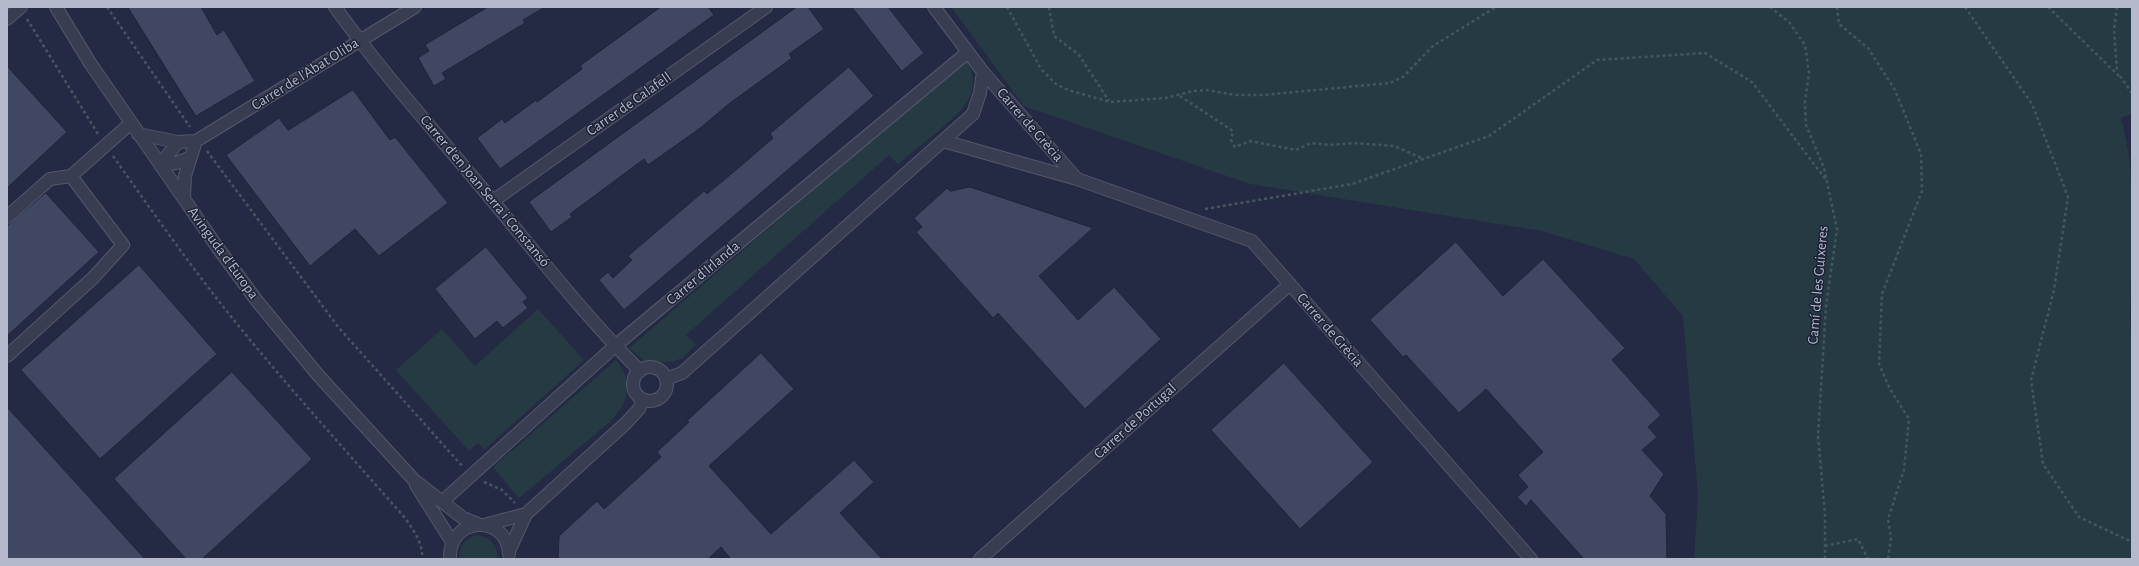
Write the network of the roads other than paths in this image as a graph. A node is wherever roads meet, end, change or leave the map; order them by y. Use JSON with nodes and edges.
{"nodes":[{"id":1,"x":21,"y":7,"type":"edge"},
{"id":2,"x":56,"y":7,"type":"edge"},
{"id":3,"x":335,"y":7,"type":"edge"},
{"id":4,"x":415,"y":7,"type":"edge"},
{"id":5,"x":766,"y":7,"type":"edge"},
{"id":6,"x":934,"y":7,"type":"edge"},
{"id":7,"x":7,"y":19,"type":"edge"},
{"id":8,"x":359,"y":41,"type":"junction"},
{"id":9,"x":968,"y":52,"type":"junction"},
{"id":10,"x":983,"y":72,"type":"junction"},
{"id":11,"x":131,"y":123,"type":"junction"},
{"id":12,"x":138,"y":134,"type":"junction"},
{"id":13,"x":197,"y":140,"type":"junction"},
{"id":14,"x":943,"y":140,"type":"junction"},
{"id":15,"x":178,"y":142,"type":"junction"},
{"id":16,"x":190,"y":158,"type":"junction"},
{"id":17,"x":160,"y":165,"type":"junction"},
{"id":18,"x":71,"y":176,"type":"junction"},
{"id":19,"x":1077,"y":179,"type":"junction"},
{"id":20,"x":184,"y":198,"type":"junction"},
{"id":21,"x":493,"y":201,"type":"junction"},
{"id":22,"x":7,"y":217,"type":"edge"},
{"id":23,"x":1290,"y":284,"type":"junction"},
{"id":24,"x":615,"y":346,"type":"junction"},
{"id":25,"x":7,"y":356,"type":"edge"},
{"id":26,"x":640,"y":371,"type":"junction"},
{"id":27,"x":666,"y":378,"type":"junction"},
{"id":28,"x":643,"y":399,"type":"junction"},
{"id":29,"x":414,"y":480,"type":"junction"},
{"id":30,"x":443,"y":501,"type":"junction"},
{"id":31,"x":526,"y":514,"type":"junction"},
{"id":32,"x":481,"y":525,"type":"junction"},
{"id":33,"x":450,"y":553,"type":"edge"},
{"id":34,"x":509,"y":555,"type":"edge"},
{"id":35,"x":980,"y":559,"type":"edge"},
{"id":36,"x":1531,"y":559,"type":"edge"}],
"edges":[{"from":1,"to":7,"type":"street"},
{"from":2,"to":11,"type":"street","name":"Avinguda d'Europa"},
{"from":3,"to":8,"type":"street","name":"Carrer d'en Joan Serra i Constansó"},
{"from":4,"to":8,"type":"street","name":"Carrer de l'Abat Oliba"},
{"from":5,"to":21,"type":"street","name":"Carrer de Calafell"},
{"from":6,"to":9,"type":"street","name":"Carrer de Grècia"},
{"from":8,"to":13,"type":"street","name":"Carrer de l'Abat Oliba"},
{"from":8,"to":21,"type":"street","name":"Carrer d'en Joan Serra i Constansó"},
{"from":9,"to":10,"type":"street","name":"Carrer de Grècia"},
{"from":9,"to":24,"type":"street","name":"Carrer d'Irlanda"},
{"from":10,"to":14,"type":"street"},
{"from":10,"to":19,"type":"street","name":"Carrer de Grècia"},
{"from":11,"to":12,"type":"street","name":"Avinguda d'Europa"},
{"from":11,"to":18,"type":"street"},
{"from":12,"to":15,"type":"street","name":"Carrer de l'Abat Oliba"},
{"from":12,"to":17,"type":"street","name":"Avinguda d'Europa"},
{"from":13,"to":15,"type":"street","name":"Carrer de l'Abat Oliba"},
{"from":13,"to":16,"type":"street"},
{"from":14,"to":19,"type":"street","name":"Carrer de Grècia"},
{"from":14,"to":27,"type":"street"},
{"from":15,"to":17,"type":"street"},
{"from":16,"to":17,"type":"street"},
{"from":16,"to":20,"type":"street"},
{"from":17,"to":20,"type":"street","name":"Avinguda d'Europa"},
{"from":18,"to":22,"type":"street"},
{"from":18,"to":25,"type":"street"},
{"from":19,"to":23,"type":"street","name":"Carrer de Grècia"},
{"from":20,"to":29,"type":"street","name":"Avinguda d'Europa"},
{"from":21,"to":24,"type":"street","name":"Carrer d'en Joan Serra i Constansó"},
{"from":23,"to":35,"type":"street","name":"Carrer de Portugal"},
{"from":23,"to":36,"type":"street","name":"Carrer de Grècia"},
{"from":24,"to":26,"type":"street","name":"Carrer d'en Joan Serra i Constansó"},
{"from":24,"to":30,"type":"street","name":"Carrer d'Irlanda"},
{"from":26,"to":27,"type":"street"},
{"from":26,"to":28,"type":"street"},
{"from":27,"to":28,"type":"street"},
{"from":28,"to":31,"type":"street"},
{"from":29,"to":30,"type":"street","name":"Avinguda d'Europa"},
{"from":29,"to":33,"type":"street","name":"Avinguda d'Europa"},
{"from":30,"to":32,"type":"street","name":"Avinguda d'Europa"},
{"from":31,"to":32,"type":"street"},
{"from":31,"to":34,"type":"street"},
{"from":32,"to":33,"type":"street"},
{"from":32,"to":34,"type":"street","name":"Avinguda d'Europa"}]}
